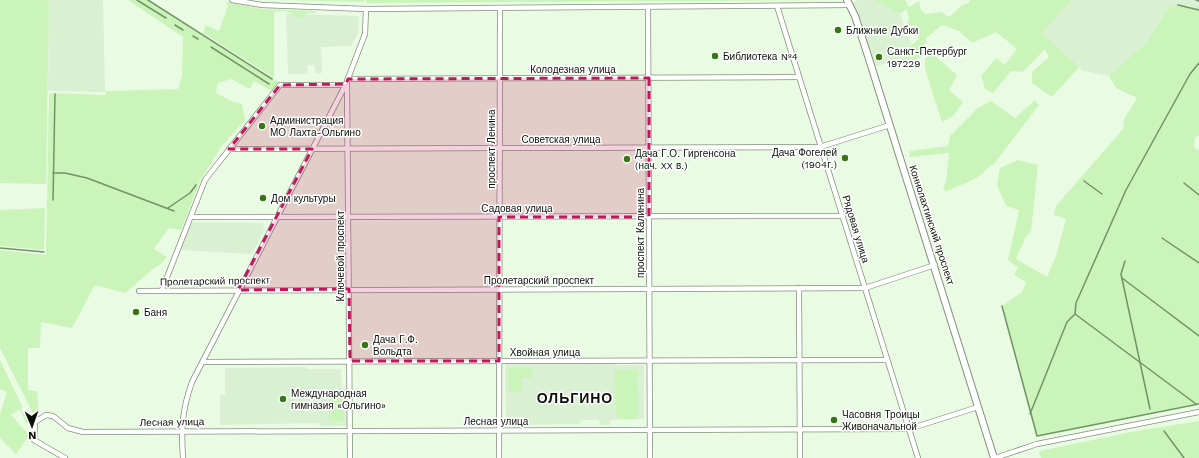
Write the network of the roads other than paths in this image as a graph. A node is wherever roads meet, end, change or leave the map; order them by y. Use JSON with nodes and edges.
{"nodes":[{"id":1,"x":232,"y":0,"type":"edge"},
{"id":2,"x":848,"y":3,"type":"edge"},
{"id":3,"x":777,"y":6,"type":"junction"},
{"id":4,"x":500,"y":8,"type":"junction"},
{"id":5,"x":648,"y":8,"type":"junction"},
{"id":6,"x":366,"y":9,"type":"junction"},
{"id":7,"x":799,"y":77,"type":"junction"},
{"id":8,"x":648,"y":78,"type":"junction"},
{"id":9,"x":500,"y":79,"type":"junction"},
{"id":10,"x":347,"y":82,"type":"junction"},
{"id":11,"x":890,"y":125,"type":"junction"},
{"id":12,"x":649,"y":147,"type":"junction"},
{"id":13,"x":820,"y":147,"type":"junction"},
{"id":14,"x":500,"y":148,"type":"junction"},
{"id":15,"x":229,"y":149,"type":"junction"},
{"id":16,"x":312,"y":149,"type":"junction"},
{"id":17,"x":348,"y":149,"type":"junction"},
{"id":18,"x":649,"y":216,"type":"junction"},
{"id":19,"x":842,"y":216,"type":"junction"},
{"id":20,"x":191,"y":217,"type":"junction"},
{"id":21,"x":276,"y":217,"type":"junction"},
{"id":22,"x":348,"y":217,"type":"junction"},
{"id":23,"x":500,"y":217,"type":"junction"},
{"id":24,"x":935,"y":266,"type":"junction"},
{"id":25,"x":799,"y":288,"type":"junction"},
{"id":26,"x":865,"y":288,"type":"junction"},
{"id":27,"x":349,"y":289,"type":"junction"},
{"id":28,"x":499,"y":289,"type":"junction"},
{"id":29,"x":649,"y":289,"type":"junction"},
{"id":30,"x":162,"y":290,"type":"junction"},
{"id":31,"x":238,"y":290,"type":"junction"},
{"id":32,"x":139,"y":291,"type":"dead end"},
{"id":33,"x":800,"y":360,"type":"junction"},
{"id":34,"x":887,"y":360,"type":"junction"},
{"id":35,"x":499,"y":361,"type":"junction"},
{"id":36,"x":649,"y":361,"type":"junction"},
{"id":37,"x":203,"y":362,"type":"junction"},
{"id":38,"x":350,"y":362,"type":"junction"},
{"id":39,"x":978,"y":407,"type":"junction"},
{"id":40,"x":1199,"y":412,"type":"edge"},
{"id":41,"x":800,"y":429,"type":"junction"},
{"id":42,"x":909,"y":429,"type":"junction"},
{"id":43,"x":181,"y":430,"type":"junction"},
{"id":44,"x":350,"y":430,"type":"junction"},
{"id":45,"x":499,"y":430,"type":"junction"},
{"id":46,"x":650,"y":430,"type":"junction"},
{"id":47,"x":65,"y":458,"type":"edge"},
{"id":48,"x":183,"y":458,"type":"edge"},
{"id":49,"x":350,"y":458,"type":"edge"},
{"id":50,"x":499,"y":458,"type":"edge"},
{"id":51,"x":650,"y":458,"type":"edge"},
{"id":52,"x":800,"y":458,"type":"edge"},
{"id":53,"x":918,"y":458,"type":"edge"},
{"id":54,"x":994,"y":458,"type":"edge"}],
"edges":[{"from":1,"to":6,"type":"street"},
{"from":2,"to":3,"type":"street"},
{"from":2,"to":11,"type":"main road","name":"Коннолахтинский проспект"},
{"from":3,"to":5,"type":"street"},
{"from":3,"to":7,"type":"street","name":"Рядовая улица"},
{"from":4,"to":5,"type":"street"},
{"from":4,"to":6,"type":"street"},
{"from":4,"to":9,"type":"street","name":"проспект Ленина"},
{"from":5,"to":8,"type":"street","name":"проспект Калинина"},
{"from":6,"to":10,"type":"street","name":"Ключевой проспект"},
{"from":7,"to":8,"type":"street","name":"Колодезная улица"},
{"from":7,"to":13,"type":"street","name":"Рядовая улица"},
{"from":8,"to":9,"type":"street","name":"Колодезная улица"},
{"from":8,"to":12,"type":"street","name":"проспект Калинина"},
{"from":9,"to":10,"type":"street","name":"Колодезная улица"},
{"from":9,"to":14,"type":"street","name":"проспект Ленина"},
{"from":10,"to":15,"type":"street","name":"Колодезная улица"},
{"from":10,"to":16,"type":"street"},
{"from":10,"to":17,"type":"street","name":"Ключевой проспект"},
{"from":11,"to":13,"type":"street","name":"Советская улица"},
{"from":11,"to":24,"type":"main road","name":"Коннолахтинский проспект"},
{"from":12,"to":13,"type":"street","name":"Советская улица"},
{"from":12,"to":14,"type":"street","name":"Советская улица"},
{"from":12,"to":18,"type":"street","name":"проспект Калинина"},
{"from":13,"to":19,"type":"street","name":"Рядовая улица"},
{"from":14,"to":17,"type":"street","name":"Советская улица"},
{"from":14,"to":23,"type":"street","name":"проспект Ленина"},
{"from":15,"to":16,"type":"street","name":"Советская улица"},
{"from":15,"to":20,"type":"street"},
{"from":16,"to":17,"type":"street","name":"Советская улица"},
{"from":16,"to":21,"type":"street"},
{"from":17,"to":22,"type":"street","name":"Ключевой проспект"},
{"from":18,"to":19,"type":"street","name":"Садовая улица"},
{"from":18,"to":23,"type":"street","name":"Садовая улица"},
{"from":18,"to":29,"type":"street","name":"проспект Калинина"},
{"from":19,"to":26,"type":"street","name":"Рядовая улица"},
{"from":20,"to":21,"type":"street","name":"Садовая улица"},
{"from":20,"to":30,"type":"street"},
{"from":21,"to":22,"type":"street","name":"Садовая улица"},
{"from":21,"to":31,"type":"street"},
{"from":22,"to":23,"type":"street","name":"Садовая улица"},
{"from":22,"to":27,"type":"street","name":"Ключевой проспект"},
{"from":23,"to":28,"type":"street","name":"проспект Ленина"},
{"from":24,"to":26,"type":"street","name":"Пролетарский проспект"},
{"from":24,"to":39,"type":"main road","name":"Коннолахтинский проспект"},
{"from":25,"to":26,"type":"street","name":"Пролетарский проспект"},
{"from":25,"to":29,"type":"street","name":"Пролетарский проспект"},
{"from":25,"to":33,"type":"street"},
{"from":26,"to":34,"type":"street","name":"Рядовая улица"},
{"from":27,"to":28,"type":"street","name":"Пролетарский проспект"},
{"from":27,"to":31,"type":"street","name":"Пролетарский проспект"},
{"from":27,"to":38,"type":"street","name":"Ключевой проспект"},
{"from":28,"to":29,"type":"street","name":"Пролетарский проспект"},
{"from":28,"to":35,"type":"street","name":"проспект Ленина"},
{"from":29,"to":36,"type":"street","name":"проспект Калинина"},
{"from":30,"to":31,"type":"street","name":"Пролетарский проспект"},
{"from":30,"to":32,"type":"street","name":"Пролетарский проспект"},
{"from":31,"to":37,"type":"street"},
{"from":33,"to":34,"type":"street","name":"Хвойная улица"},
{"from":33,"to":36,"type":"street","name":"Хвойная улица"},
{"from":33,"to":41,"type":"street"},
{"from":34,"to":42,"type":"street","name":"Рядовая улица"},
{"from":35,"to":36,"type":"street","name":"Хвойная улица"},
{"from":35,"to":38,"type":"street","name":"Хвойная улица"},
{"from":35,"to":45,"type":"street","name":"проспект Ленина"},
{"from":36,"to":46,"type":"street","name":"проспект Калинина"},
{"from":37,"to":38,"type":"street","name":"Хвойная улица"},
{"from":37,"to":43,"type":"street"},
{"from":38,"to":44,"type":"street","name":"Ключевой проспект"},
{"from":39,"to":42,"type":"street","name":"Лесная улица"},
{"from":39,"to":54,"type":"main road","name":"Коннолахтинский проспект"},
{"from":40,"to":54,"type":"street"},
{"from":41,"to":42,"type":"street","name":"Лесная улица"},
{"from":41,"to":46,"type":"street","name":"Лесная улица"},
{"from":41,"to":52,"type":"street"},
{"from":42,"to":53,"type":"street","name":"Рядовая улица"},
{"from":43,"to":44,"type":"street","name":"Лесная улица"},
{"from":43,"to":47,"type":"street","name":"Лесная улица"},
{"from":43,"to":48,"type":"street"},
{"from":44,"to":45,"type":"street","name":"Лесная улица"},
{"from":44,"to":49,"type":"street","name":"Ключевой проспект"},
{"from":45,"to":46,"type":"street","name":"Лесная улица"},
{"from":45,"to":50,"type":"street","name":"проспект Ленина"},
{"from":46,"to":51,"type":"street","name":"проспект Калинина"}]}
